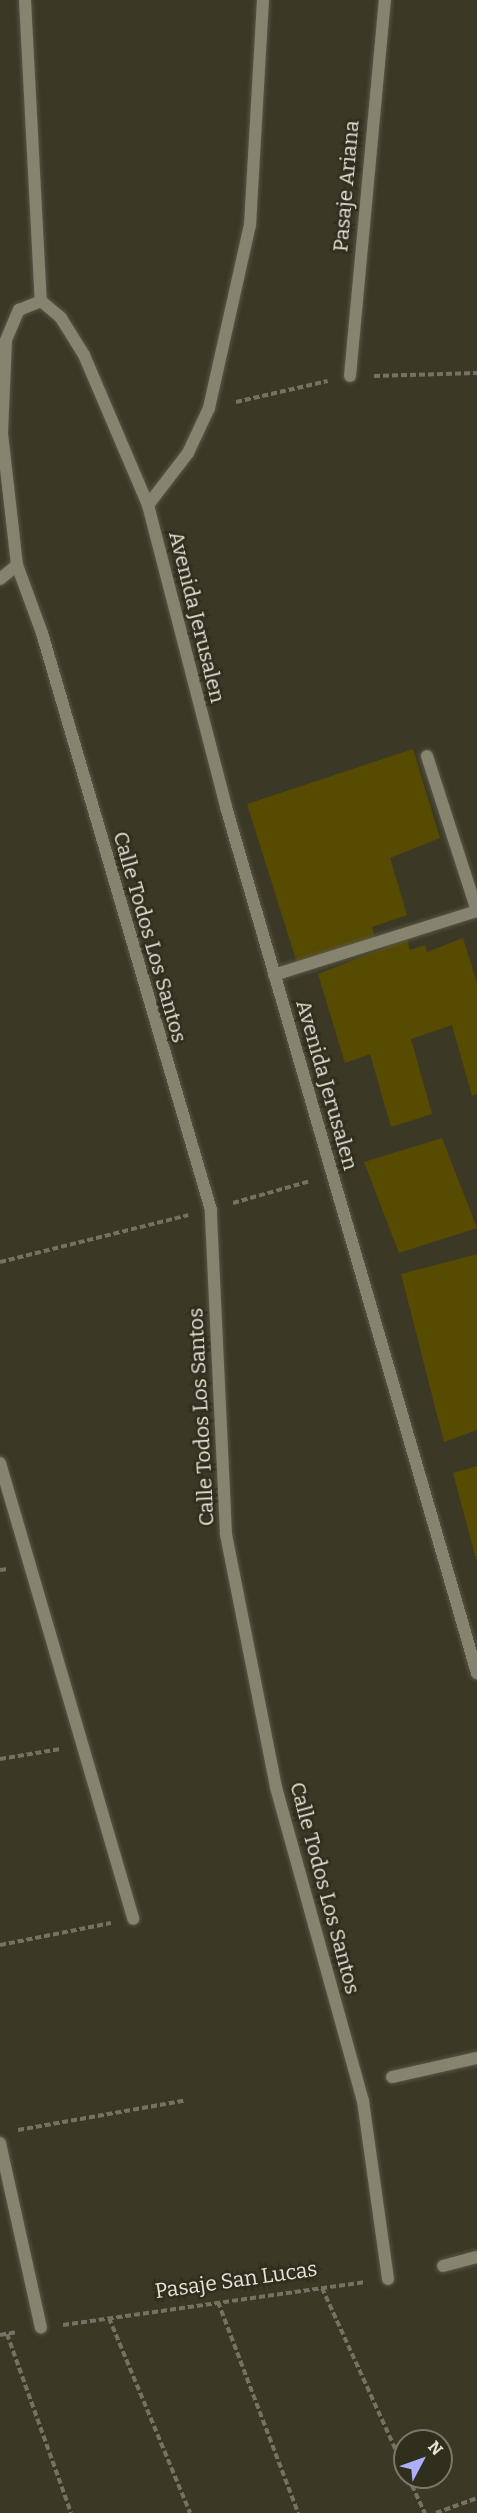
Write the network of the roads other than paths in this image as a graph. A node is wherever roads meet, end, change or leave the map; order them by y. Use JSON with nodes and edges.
{"nodes":[{"id":1,"x":25,"y":0,"type":"edge"},
{"id":2,"x":263,"y":0,"type":"edge"},
{"id":3,"x":385,"y":0,"type":"edge"},
{"id":4,"x":41,"y":301,"type":"junction"},
{"id":5,"x":350,"y":376,"type":"dead end"},
{"id":6,"x":148,"y":506,"type":"junction"},
{"id":7,"x":16,"y":565,"type":"junction"},
{"id":8,"x":0,"y":579,"type":"edge"},
{"id":9,"x":427,"y":756,"type":"dead end"},
{"id":10,"x":477,"y":911,"type":"edge"},
{"id":11,"x":274,"y":975,"type":"junction"},
{"id":12,"x":0,"y":1463,"type":"edge"},
{"id":13,"x":476,"y":1668,"type":"edge"},
{"id":14,"x":133,"y":1919,"type":"road end"},
{"id":15,"x":477,"y":2058,"type":"edge"},
{"id":16,"x":392,"y":2078,"type":"dead end"},
{"id":17,"x":0,"y":2143,"type":"edge"},
{"id":18,"x":477,"y":2258,"type":"edge"},
{"id":19,"x":443,"y":2266,"type":"dead end"},
{"id":20,"x":388,"y":2278,"type":"road end"},
{"id":21,"x":41,"y":2328,"type":"road end"}],
"edges":[{"from":1,"to":4,"type":"street"},
{"from":2,"to":6,"type":"street"},
{"from":3,"to":5,"type":"street","name":"Pasaje Ariana"},
{"from":4,"to":6,"type":"street","name":"Avenida Jerusalen"},
{"from":4,"to":7,"type":"street","name":"Calle Todos Los Santos"},
{"from":6,"to":11,"type":"street","name":"Avenida Jerusalen"},
{"from":7,"to":8,"type":"street"},
{"from":7,"to":20,"type":"street","name":"Calle Todos Los Santos"},
{"from":9,"to":10,"type":"street"},
{"from":10,"to":11,"type":"street"},
{"from":11,"to":13,"type":"street","name":"Avenida Jerusalen"},
{"from":12,"to":14,"type":"street"},
{"from":15,"to":16,"type":"street"},
{"from":17,"to":21,"type":"street"},
{"from":18,"to":19,"type":"street"}]}
